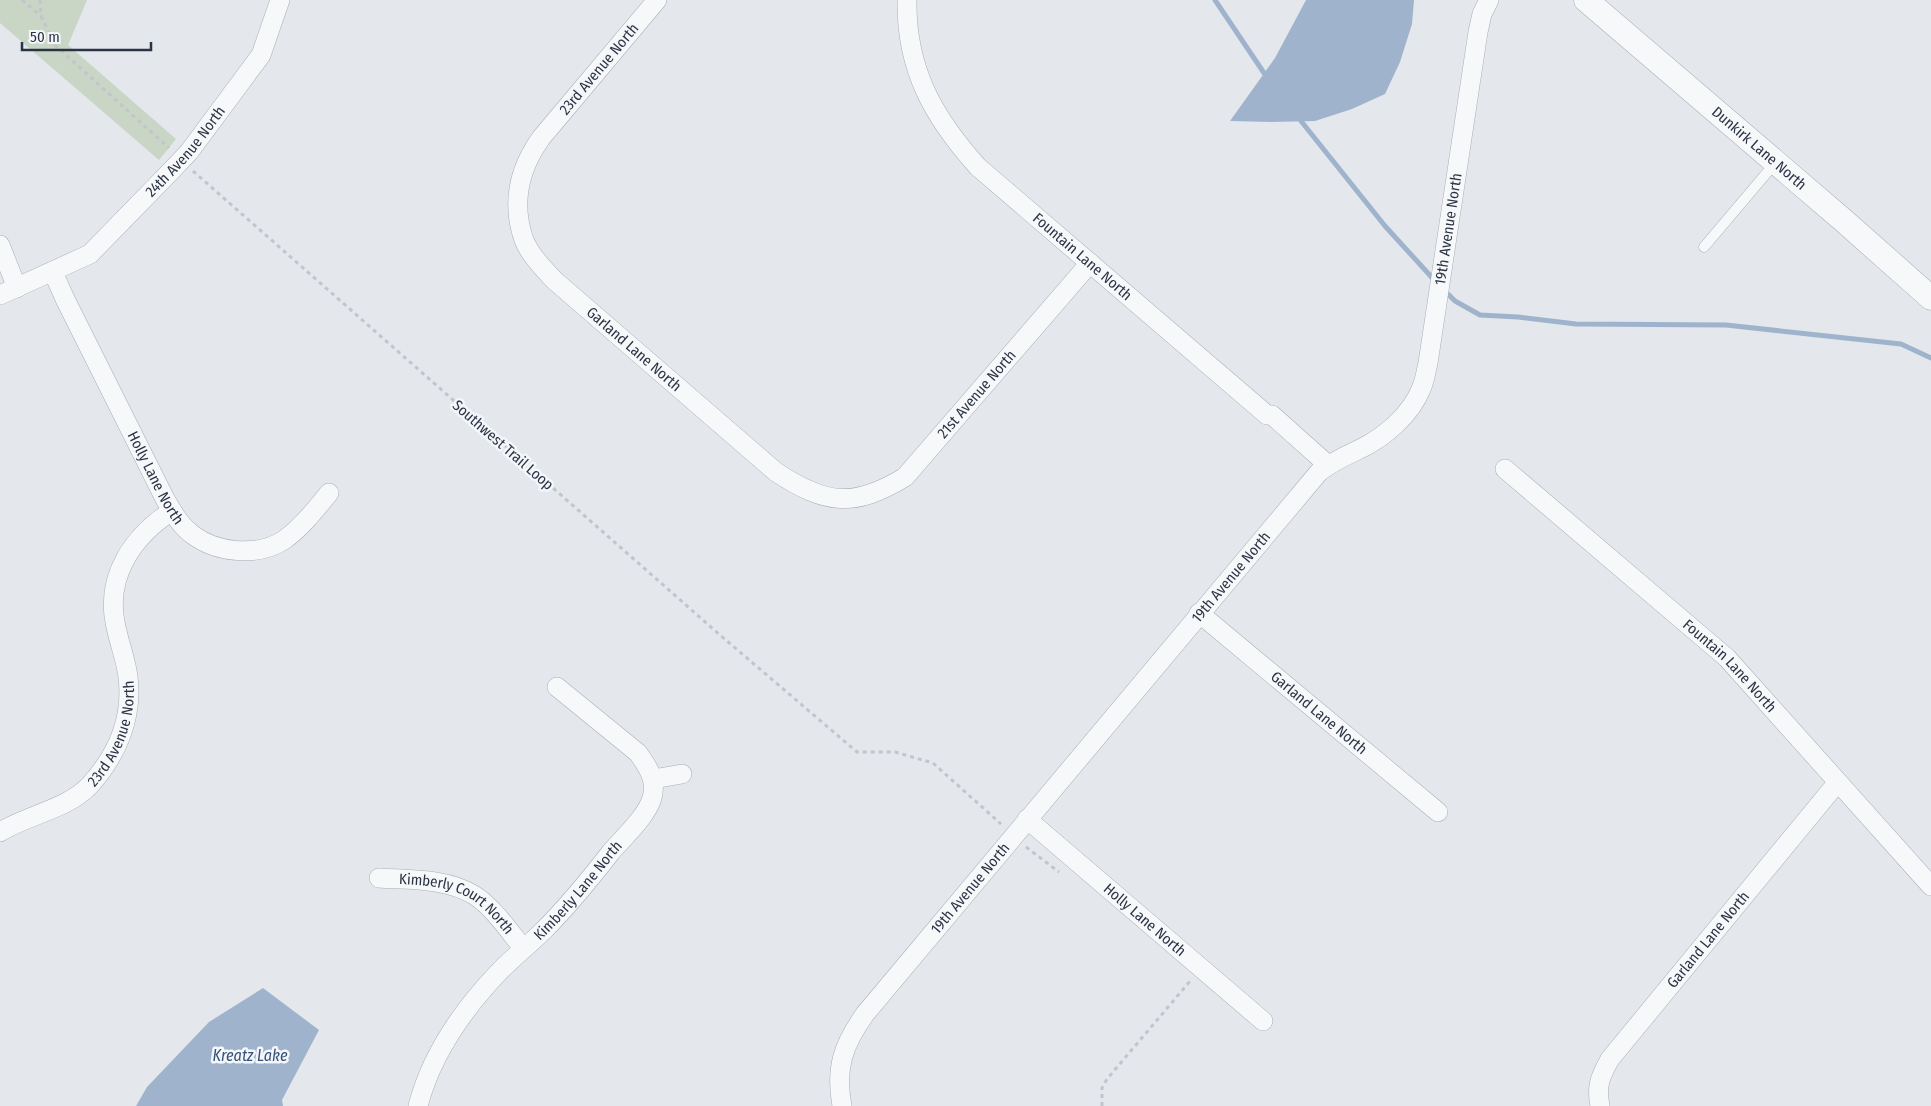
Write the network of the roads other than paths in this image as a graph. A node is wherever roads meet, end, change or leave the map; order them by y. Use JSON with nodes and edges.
{"nodes":[{"id":1,"x":280,"y":0,"type":"edge"},
{"id":2,"x":657,"y":0,"type":"edge"},
{"id":3,"x":907,"y":0,"type":"edge"},
{"id":4,"x":1489,"y":0,"type":"edge"},
{"id":5,"x":1586,"y":0,"type":"edge"},
{"id":6,"x":541,"y":138,"type":"joint"},
{"id":7,"x":1776,"y":162,"type":"junction"},
{"id":8,"x":0,"y":245,"type":"edge"},
{"id":9,"x":1704,"y":247,"type":"dead end"},
{"id":10,"x":1090,"y":263,"type":"junction"},
{"id":11,"x":53,"y":272,"type":"junction"},
{"id":12,"x":17,"y":288,"type":"junction"},
{"id":13,"x":0,"y":295,"type":"edge"},
{"id":14,"x":1931,"y":298,"type":"edge"},
{"id":15,"x":1328,"y":465,"type":"junction"},
{"id":16,"x":1505,"y":469,"type":"dead end"},
{"id":17,"x":329,"y":493,"type":"dead end"},
{"id":18,"x":846,"y":499,"type":"joint"},
{"id":19,"x":172,"y":511,"type":"junction"},
{"id":20,"x":1199,"y":613,"type":"junction"},
{"id":21,"x":557,"y":687,"type":"dead end"},
{"id":22,"x":682,"y":774,"type":"dead end"},
{"id":23,"x":653,"y":779,"type":"junction"},
{"id":24,"x":1837,"y":782,"type":"junction"},
{"id":25,"x":1438,"y":812,"type":"dead end"},
{"id":26,"x":1027,"y":820,"type":"junction"},
{"id":27,"x":0,"y":832,"type":"edge"},
{"id":28,"x":379,"y":878,"type":"dead end"},
{"id":29,"x":1931,"y":886,"type":"edge"},
{"id":30,"x":523,"y":948,"type":"junction"},
{"id":31,"x":1263,"y":1021,"type":"dead end"},
{"id":32,"x":418,"y":1106,"type":"edge"},
{"id":33,"x":842,"y":1106,"type":"edge"},
{"id":34,"x":1600,"y":1106,"type":"edge"}],
"edges":[{"from":1,"to":11,"type":"street","name":"24th Avenue North"},
{"from":2,"to":6,"type":"street","name":"23rd Avenue North"},
{"from":3,"to":10,"type":"street","name":"Fountain Lane North"},
{"from":4,"to":15,"type":"street","name":"19th Avenue North"},
{"from":5,"to":7,"type":"street","name":"Dunkirk Lane North"},
{"from":6,"to":18,"type":"street","name":"Garland Lane North"},
{"from":7,"to":9,"type":"lane"},
{"from":7,"to":14,"type":"street","name":"Dunkirk Lane North"},
{"from":8,"to":12,"type":"street"},
{"from":10,"to":15,"type":"street","name":"Fountain Lane North"},
{"from":10,"to":18,"type":"street","name":"21st Avenue North"},
{"from":11,"to":12,"type":"street","name":"24th Avenue North"},
{"from":11,"to":19,"type":"street","name":"Holly Lane North"},
{"from":12,"to":13,"type":"street"},
{"from":15,"to":20,"type":"street","name":"19th Avenue North"},
{"from":16,"to":24,"type":"street","name":"Fountain Lane North"},
{"from":17,"to":19,"type":"street","name":"Holly Lane North"},
{"from":19,"to":27,"type":"street","name":"23rd Avenue North"},
{"from":20,"to":25,"type":"street","name":"Garland Lane North"},
{"from":20,"to":26,"type":"street","name":"19th Avenue North"},
{"from":21,"to":23,"type":"street"},
{"from":22,"to":23,"type":"street"},
{"from":23,"to":30,"type":"street","name":"Kimberly Lane North"},
{"from":24,"to":29,"type":"street","name":"Fountain Lane North"},
{"from":24,"to":34,"type":"street","name":"Garland Lane North"},
{"from":26,"to":31,"type":"street","name":"Holly Lane North"},
{"from":26,"to":33,"type":"street","name":"19th Avenue North"},
{"from":28,"to":30,"type":"street","name":"Kimberly Court North"},
{"from":30,"to":32,"type":"street","name":"Kimberly Lane North"}]}
